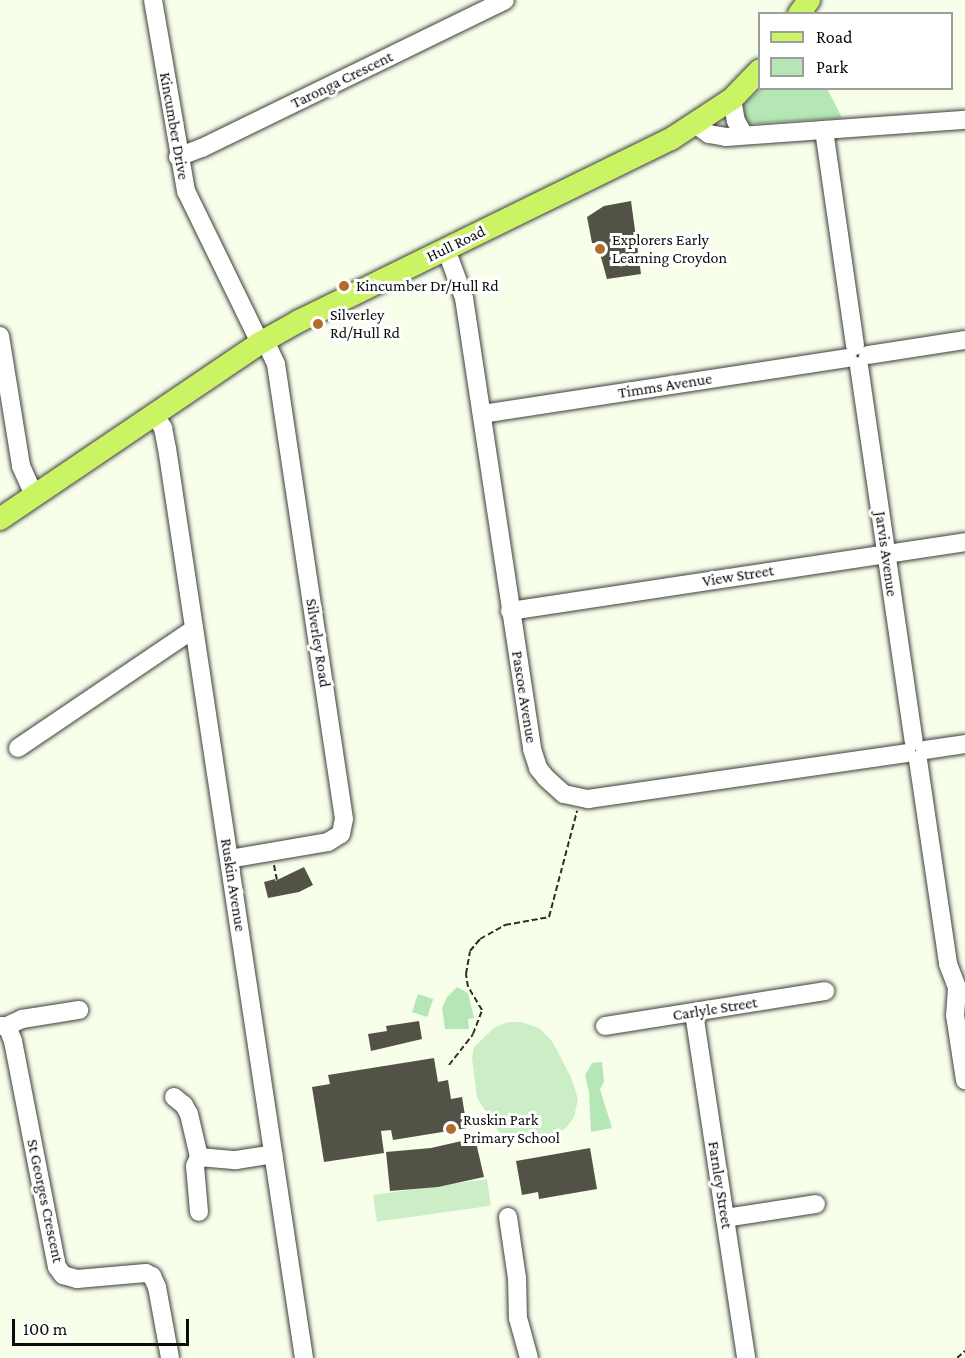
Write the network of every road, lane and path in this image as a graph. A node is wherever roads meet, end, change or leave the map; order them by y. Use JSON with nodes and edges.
{"nodes":[{"id":1,"x":153,"y":0,"type":"edge"},
{"id":2,"x":506,"y":0,"type":"edge"},
{"id":3,"x":758,"y":71,"type":"edge"},
{"id":4,"x":732,"y":99,"type":"junction"},
{"id":5,"x":965,"y":120,"type":"edge"},
{"id":6,"x":696,"y":125,"type":"junction"},
{"id":7,"x":824,"y":130,"type":"junction"},
{"id":8,"x":744,"y":135,"type":"junction"},
{"id":9,"x":178,"y":157,"type":"junction"},
{"id":10,"x":446,"y":249,"type":"junction"},
{"id":11,"x":0,"y":336,"type":"edge"},
{"id":12,"x":965,"y":340,"type":"edge"},
{"id":13,"x":262,"y":342,"type":"junction"},
{"id":14,"x":858,"y":356,"type":"junction"},
{"id":15,"x":154,"y":414,"type":"junction"},
{"id":16,"x":482,"y":414,"type":"junction"},
{"id":17,"x":34,"y":495,"type":"junction"},
{"id":18,"x":0,"y":519,"type":"edge"},
{"id":19,"x":965,"y":542,"type":"edge"},
{"id":20,"x":886,"y":554,"type":"junction"},
{"id":21,"x":510,"y":611,"type":"junction"},
{"id":22,"x":194,"y":629,"type":"junction"},
{"id":23,"x":965,"y":744,"type":"edge"},
{"id":24,"x":18,"y":748,"type":"dead end"},
{"id":25,"x":916,"y":751,"type":"junction"},
{"id":26,"x":581,"y":799,"type":"junction"},
{"id":27,"x":229,"y":859,"type":"junction"},
{"id":28,"x":274,"y":863,"type":"dead end"},
{"id":29,"x":277,"y":880,"type":"dead end"},
{"id":30,"x":961,"y":988,"type":"edge"},
{"id":31,"x":825,"y":991,"type":"dead end"},
{"id":32,"x":79,"y":1010,"type":"dead end"},
{"id":33,"x":694,"y":1013,"type":"junction"},
{"id":34,"x":4,"y":1026,"type":"edge"},
{"id":35,"x":605,"y":1026,"type":"dead end"},
{"id":36,"x":449,"y":1065,"type":"dead end"},
{"id":37,"x":965,"y":1080,"type":"edge"},
{"id":38,"x":174,"y":1097,"type":"dead end"},
{"id":39,"x":274,"y":1154,"type":"junction"},
{"id":40,"x":199,"y":1157,"type":"junction"},
{"id":41,"x":816,"y":1204,"type":"dead end"},
{"id":42,"x":199,"y":1212,"type":"dead end"},
{"id":43,"x":508,"y":1217,"type":"dead end"},
{"id":44,"x":725,"y":1218,"type":"junction"},
{"id":45,"x":965,"y":1351,"type":"edge"},
{"id":46,"x":170,"y":1358,"type":"edge"},
{"id":47,"x":304,"y":1358,"type":"edge"},
{"id":48,"x":529,"y":1358,"type":"edge"},
{"id":49,"x":746,"y":1358,"type":"edge"},
{"id":50,"x":957,"y":1358,"type":"edge"}],
"edges":[{"from":1,"to":9,"type":"street","name":"Kincumber Drive"},
{"from":2,"to":9,"type":"street","name":"Taronga Crescent"},
{"from":3,"to":4,"type":"main road","name":"Hull Road"},
{"from":4,"to":6,"type":"main road","name":"Hull Road"},
{"from":4,"to":8,"type":"street"},
{"from":5,"to":7,"type":"street"},
{"from":6,"to":8,"type":"street"},
{"from":6,"to":10,"type":"main road","name":"Hull Road"},
{"from":7,"to":8,"type":"street"},
{"from":7,"to":14,"type":"street","name":"Jarvis Avenue"},
{"from":9,"to":13,"type":"street","name":"Kincumber Drive"},
{"from":10,"to":13,"type":"main road","name":"Hull Road"},
{"from":10,"to":16,"type":"street","name":"Pascoe Avenue"},
{"from":11,"to":17,"type":"street"},
{"from":12,"to":14,"type":"street","name":"Timms Avenue"},
{"from":13,"to":15,"type":"main road","name":"Hull Road"},
{"from":13,"to":27,"type":"street","name":"Silverley Road"},
{"from":14,"to":16,"type":"street","name":"Timms Avenue"},
{"from":14,"to":20,"type":"street","name":"Jarvis Avenue"},
{"from":15,"to":17,"type":"main road","name":"Hull Road"},
{"from":15,"to":22,"type":"street","name":"Ruskin Avenue"},
{"from":16,"to":21,"type":"street","name":"Pascoe Avenue"},
{"from":17,"to":18,"type":"main road","name":"Hull Road"},
{"from":19,"to":20,"type":"street","name":"View Street"},
{"from":20,"to":21,"type":"street","name":"View Street"},
{"from":20,"to":25,"type":"street","name":"Jarvis Avenue"},
{"from":21,"to":26,"type":"street","name":"Pascoe Avenue"},
{"from":22,"to":24,"type":"street"},
{"from":22,"to":27,"type":"street","name":"Ruskin Avenue"},
{"from":23,"to":25,"type":"street"},
{"from":25,"to":26,"type":"street"},
{"from":25,"to":30,"type":"street","name":"Jarvis Avenue"},
{"from":26,"to":36,"type":"path"},
{"from":27,"to":39,"type":"street","name":"Ruskin Avenue"},
{"from":28,"to":29,"type":"path"},
{"from":30,"to":37,"type":"street","name":"Jarvis Avenue"},
{"from":31,"to":33,"type":"street","name":"Carlyle Street"},
{"from":32,"to":34,"type":"street"},
{"from":33,"to":35,"type":"street","name":"Carlyle Street"},
{"from":33,"to":44,"type":"street","name":"Farnley Street"},
{"from":34,"to":46,"type":"street","name":"St Georges Crescent"},
{"from":38,"to":40,"type":"street"},
{"from":39,"to":40,"type":"street"},
{"from":39,"to":47,"type":"street","name":"Ruskin Avenue"},
{"from":40,"to":42,"type":"street"},
{"from":41,"to":44,"type":"street"},
{"from":43,"to":48,"type":"street"},
{"from":44,"to":49,"type":"street","name":"Farnley Street"},
{"from":45,"to":50,"type":"path"}]}
